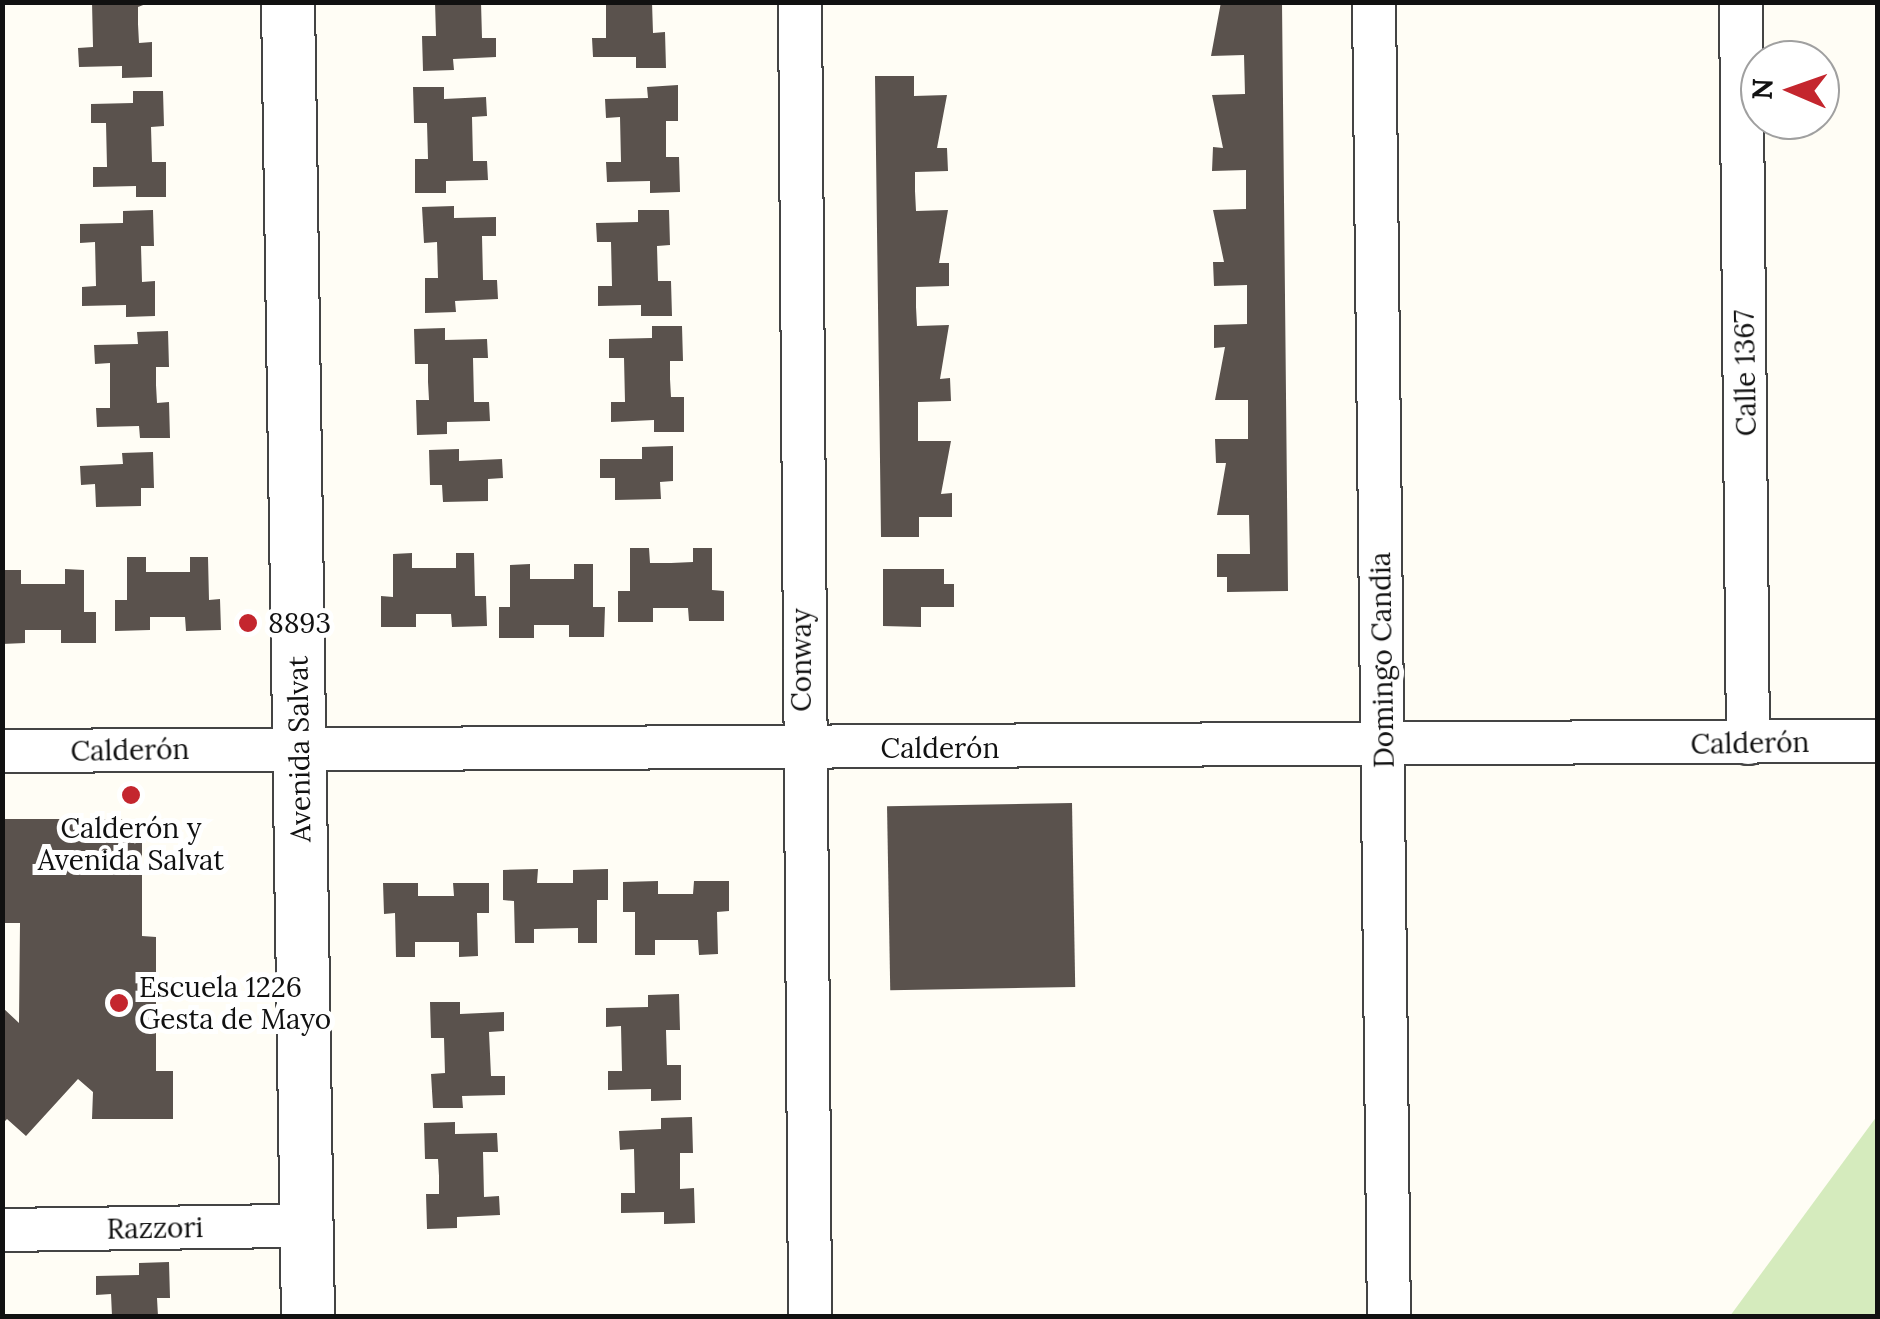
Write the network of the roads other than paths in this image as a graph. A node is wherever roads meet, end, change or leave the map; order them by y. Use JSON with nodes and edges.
{"nodes":[{"id":1,"x":288,"y":2,"type":"edge"},
{"id":2,"x":800,"y":2,"type":"edge"},
{"id":3,"x":1374,"y":2,"type":"edge"},
{"id":4,"x":1741,"y":2,"type":"edge"},
{"id":5,"x":1878,"y":741,"type":"edge"},
{"id":6,"x":1748,"y":743,"type":"junction"},
{"id":7,"x":299,"y":748,"type":"junction"},
{"id":8,"x":801,"y":748,"type":"junction"},
{"id":9,"x":1382,"y":748,"type":"junction"},
{"id":10,"x":2,"y":751,"type":"edge"},
{"id":11,"x":306,"y":1226,"type":"junction"},
{"id":12,"x":2,"y":1230,"type":"edge"},
{"id":13,"x":308,"y":1316,"type":"edge"},
{"id":14,"x":810,"y":1316,"type":"edge"},
{"id":15,"x":1389,"y":1316,"type":"edge"}],
"edges":[{"from":1,"to":7,"type":"street","name":"Avenida Salvat"},
{"from":2,"to":8,"type":"street","name":"Conway"},
{"from":3,"to":9,"type":"street","name":"Domingo Candia"},
{"from":4,"to":6,"type":"street","name":"Calle 1367"},
{"from":5,"to":6,"type":"street","name":"Calderón"},
{"from":6,"to":9,"type":"street","name":"Calderón"},
{"from":7,"to":8,"type":"street","name":"Calderón"},
{"from":7,"to":10,"type":"street","name":"Calderón"},
{"from":7,"to":11,"type":"street","name":"Avenida Salvat"},
{"from":8,"to":9,"type":"street","name":"Calderón"},
{"from":8,"to":14,"type":"street","name":"Conway"},
{"from":9,"to":15,"type":"street","name":"Domingo Candia"},
{"from":11,"to":12,"type":"street","name":"Razzori"},
{"from":11,"to":13,"type":"street","name":"Avenida Salvat"}]}
